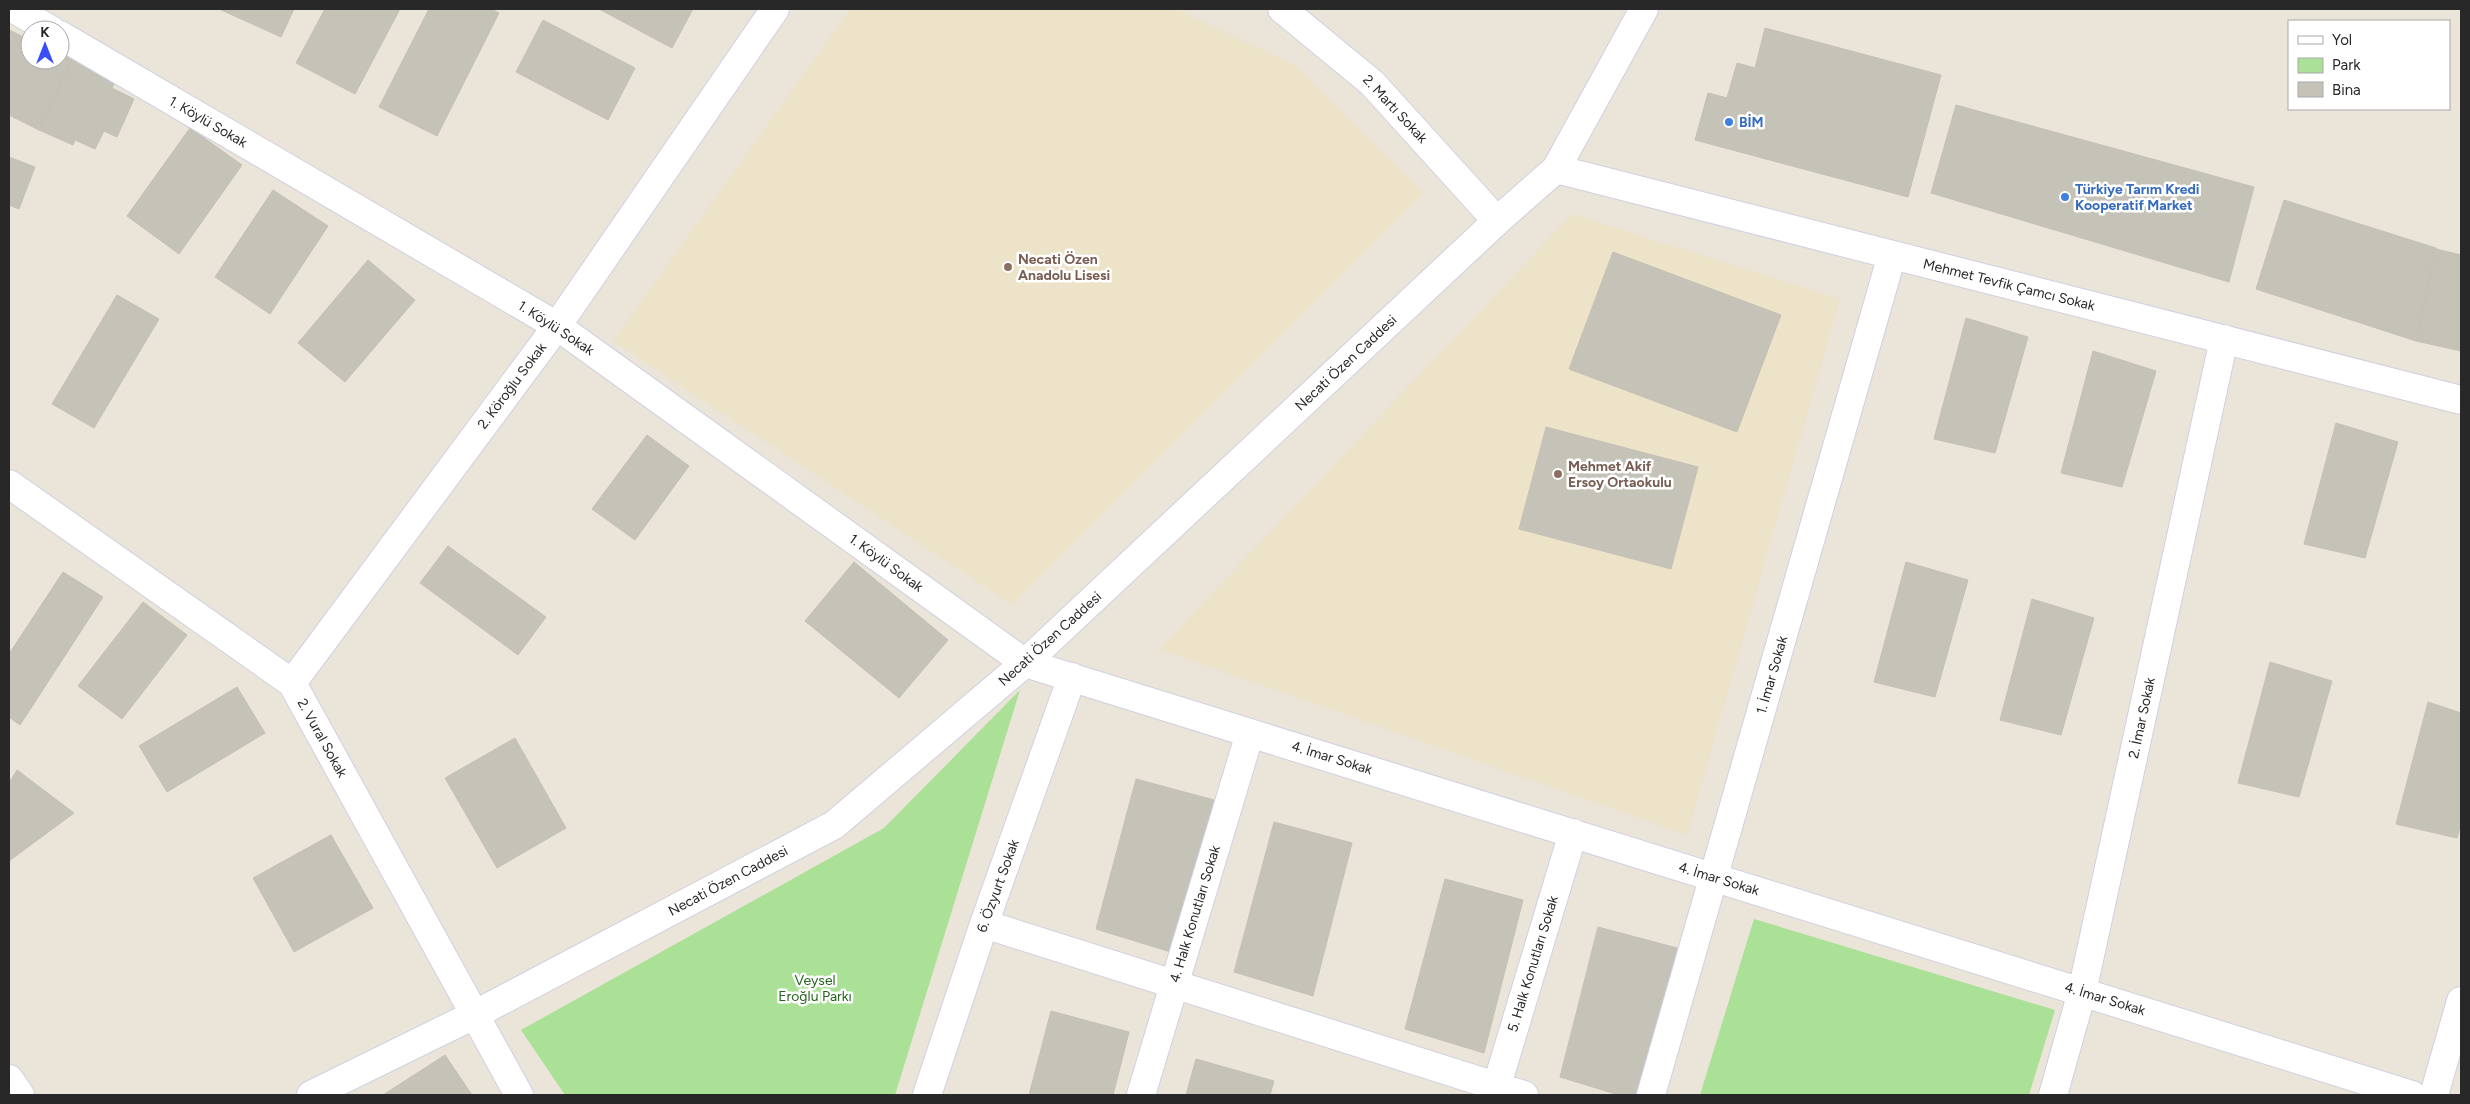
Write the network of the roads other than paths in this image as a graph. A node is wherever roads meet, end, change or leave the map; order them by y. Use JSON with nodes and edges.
{"nodes":[{"id":1,"x":14,"y":9,"type":"edge"},
{"id":2,"x":775,"y":9,"type":"edge"},
{"id":3,"x":1282,"y":9,"type":"edge"},
{"id":4,"x":1644,"y":9,"type":"edge"},
{"id":5,"x":33,"y":20,"type":"edge"},
{"id":6,"x":70,"y":42,"type":"edge"},
{"id":7,"x":1556,"y":169,"type":"junction"},
{"id":8,"x":1497,"y":221,"type":"junction"},
{"id":9,"x":1892,"y":255,"type":"junction"},
{"id":10,"x":557,"y":326,"type":"junction"},
{"id":11,"x":2224,"y":339,"type":"junction"},
{"id":12,"x":2461,"y":400,"type":"edge"},
{"id":13,"x":9,"y":484,"type":"edge"},
{"id":14,"x":1025,"y":663,"type":"junction"},
{"id":15,"x":1072,"y":678,"type":"junction"},
{"id":16,"x":292,"y":683,"type":"junction"},
{"id":17,"x":1250,"y":732,"type":"junction"},
{"id":18,"x":1573,"y":833,"type":"junction"},
{"id":19,"x":1714,"y":878,"type":"junction"},
{"id":20,"x":984,"y":924,"type":"junction"},
{"id":21,"x":1174,"y":985,"type":"junction"},
{"id":22,"x":2082,"y":992,"type":"junction"},
{"id":23,"x":2461,"y":1001,"type":"edge"},
{"id":24,"x":474,"y":1015,"type":"junction"},
{"id":25,"x":9,"y":1079,"type":"edge"},
{"id":26,"x":1495,"y":1091,"type":"edge"},
{"id":27,"x":20,"y":1095,"type":"edge"},
{"id":28,"x":311,"y":1095,"type":"edge"},
{"id":29,"x":519,"y":1095,"type":"edge"},
{"id":30,"x":927,"y":1095,"type":"edge"},
{"id":31,"x":1141,"y":1095,"type":"edge"},
{"id":32,"x":1524,"y":1095,"type":"edge"},
{"id":33,"x":1651,"y":1095,"type":"edge"},
{"id":34,"x":2053,"y":1095,"type":"edge"},
{"id":35,"x":2412,"y":1095,"type":"edge"},
{"id":36,"x":2434,"y":1095,"type":"edge"}],
"edges":[{"from":1,"to":5,"type":"street"},
{"from":2,"to":10,"type":"street","name":"2. Köroğlu Sokak"},
{"from":3,"to":8,"type":"street","name":"2. Martı Sokak"},
{"from":4,"to":7,"type":"street","name":"Necati Özen Caddesi"},
{"from":6,"to":10,"type":"street","name":"1. Köylü Sokak"},
{"from":7,"to":8,"type":"street","name":"Necati Özen Caddesi"},
{"from":7,"to":9,"type":"street","name":"Mehmet Tevfik Çamcı Sokak"},
{"from":8,"to":14,"type":"street","name":"Necati Özen Caddesi"},
{"from":9,"to":11,"type":"street","name":"Mehmet Tevfik Çamcı Sokak"},
{"from":9,"to":19,"type":"street","name":"1. İmar Sokak"},
{"from":10,"to":14,"type":"street","name":"1. Köylü Sokak"},
{"from":10,"to":16,"type":"street","name":"2. Köroğlu Sokak"},
{"from":11,"to":12,"type":"street","name":"Mehmet Tevfik Çamcı Sokak"},
{"from":11,"to":22,"type":"street","name":"2. İmar Sokak"},
{"from":13,"to":16,"type":"street","name":"2. Vural Sokak"},
{"from":14,"to":15,"type":"street","name":"4. İmar Sokak"},
{"from":14,"to":24,"type":"street","name":"Necati Özen Caddesi"},
{"from":15,"to":17,"type":"street","name":"4. İmar Sokak"},
{"from":15,"to":20,"type":"street","name":"6. Özyurt Sokak"},
{"from":16,"to":24,"type":"street","name":"2. Vural Sokak"},
{"from":17,"to":18,"type":"street","name":"4. İmar Sokak"},
{"from":17,"to":21,"type":"street","name":"4. Halk Konutları Sokak"},
{"from":18,"to":19,"type":"street","name":"4. İmar Sokak"},
{"from":18,"to":26,"type":"street","name":"5. Halk Konutları Sokak"},
{"from":19,"to":22,"type":"street","name":"4. İmar Sokak"},
{"from":19,"to":33,"type":"street","name":"1. İmar Sokak"},
{"from":20,"to":21,"type":"street"},
{"from":20,"to":30,"type":"street","name":"6. Özyurt Sokak"},
{"from":21,"to":26,"type":"street"},
{"from":21,"to":31,"type":"street","name":"4. Halk Konutları Sokak"},
{"from":22,"to":34,"type":"street","name":"2. İmar Sokak"},
{"from":22,"to":35,"type":"street","name":"4. İmar Sokak"},
{"from":23,"to":36,"type":"street"},
{"from":24,"to":28,"type":"street","name":"Necati Özen Caddesi"},
{"from":24,"to":29,"type":"street","name":"2. Vural Sokak"},
{"from":25,"to":27,"type":"street"},
{"from":26,"to":32,"type":"street"}]}
